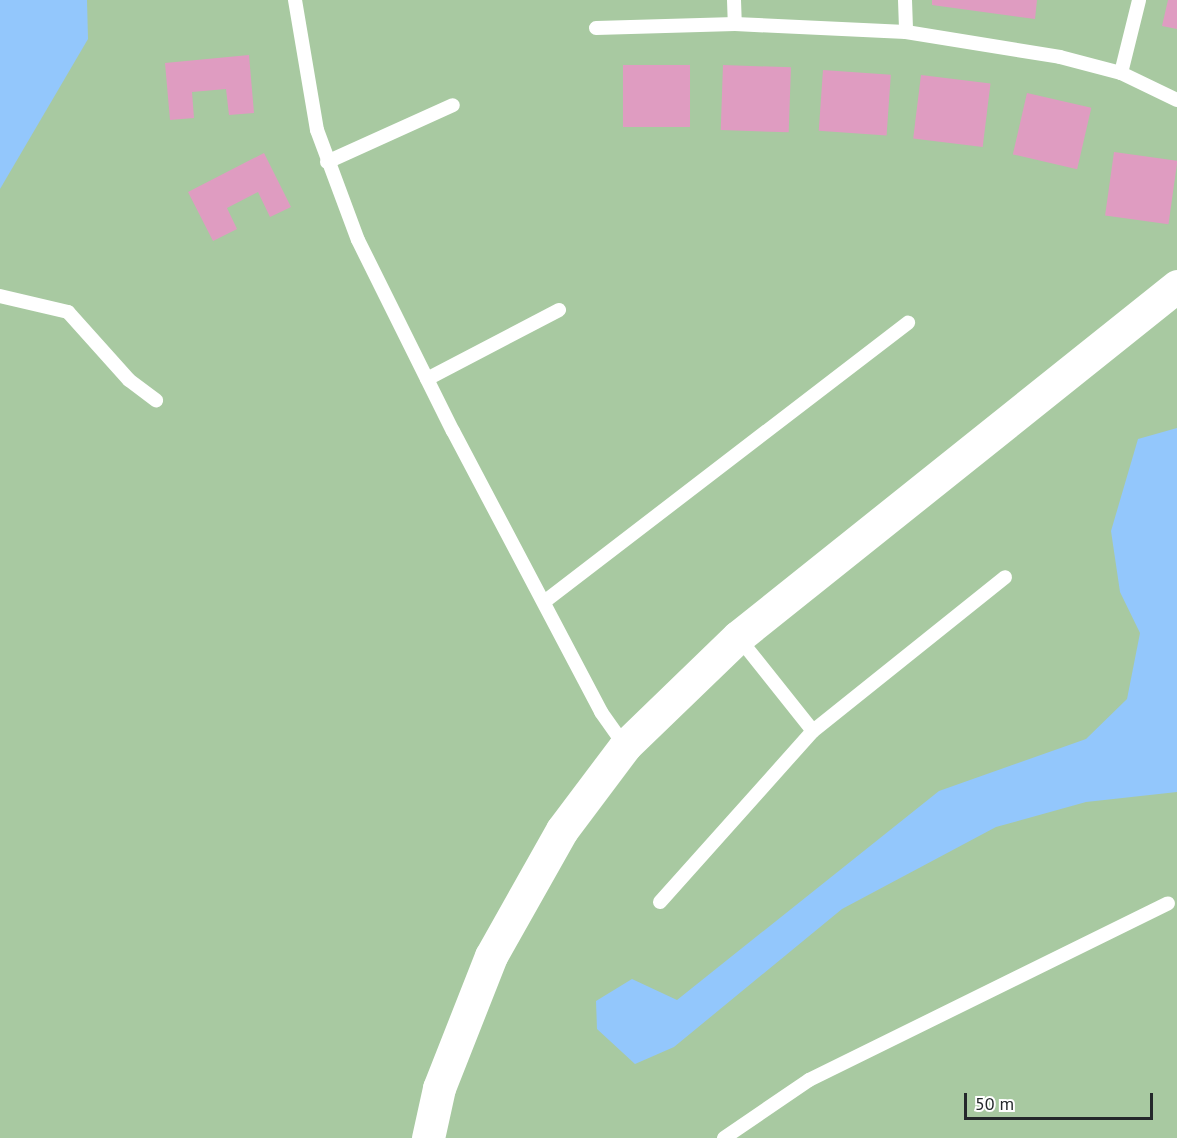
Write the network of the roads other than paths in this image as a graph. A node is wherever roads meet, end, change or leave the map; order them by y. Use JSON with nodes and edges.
{"nodes":[{"id":1,"x":295,"y":0,"type":"edge"},
{"id":2,"x":734,"y":0,"type":"edge"},
{"id":3,"x":905,"y":0,"type":"edge"},
{"id":4,"x":1138,"y":0,"type":"edge"},
{"id":5,"x":735,"y":24,"type":"junction"},
{"id":6,"x":596,"y":28,"type":"dead end"},
{"id":7,"x":906,"y":32,"type":"junction"},
{"id":8,"x":1121,"y":73,"type":"junction"},
{"id":9,"x":1177,"y":100,"type":"edge"},
{"id":10,"x":453,"y":105,"type":"dead end"},
{"id":11,"x":327,"y":162,"type":"junction"},
{"id":12,"x":1177,"y":286,"type":"edge"},
{"id":13,"x":0,"y":296,"type":"edge"},
{"id":14,"x":559,"y":310,"type":"dead end"},
{"id":15,"x":908,"y":323,"type":"dead end"},
{"id":16,"x":427,"y":379,"type":"junction"},
{"id":17,"x":156,"y":400,"type":"dead end"},
{"id":18,"x":1005,"y":577,"type":"dead end"},
{"id":19,"x":544,"y":602,"type":"junction"},
{"id":20,"x":738,"y":637,"type":"junction"},
{"id":21,"x":813,"y":731,"type":"junction"},
{"id":22,"x":625,"y":746,"type":"junction"},
{"id":23,"x":660,"y":902,"type":"dead end"},
{"id":24,"x":1168,"y":903,"type":"dead end"},
{"id":25,"x":428,"y":1138,"type":"edge"},
{"id":26,"x":724,"y":1138,"type":"edge"}],
"edges":[{"from":1,"to":11,"type":"lane"},
{"from":2,"to":5,"type":"lane"},
{"from":3,"to":7,"type":"lane"},
{"from":4,"to":8,"type":"lane"},
{"from":5,"to":6,"type":"lane"},
{"from":5,"to":7,"type":"lane"},
{"from":7,"to":8,"type":"lane"},
{"from":8,"to":9,"type":"lane"},
{"from":10,"to":11,"type":"lane"},
{"from":11,"to":16,"type":"lane"},
{"from":12,"to":20,"type":"street"},
{"from":13,"to":17,"type":"lane"},
{"from":14,"to":16,"type":"lane"},
{"from":15,"to":19,"type":"lane"},
{"from":16,"to":19,"type":"lane"},
{"from":18,"to":21,"type":"lane"},
{"from":19,"to":22,"type":"lane"},
{"from":20,"to":21,"type":"lane"},
{"from":20,"to":22,"type":"street"},
{"from":21,"to":23,"type":"lane"},
{"from":22,"to":25,"type":"street"},
{"from":24,"to":26,"type":"lane"}]}
